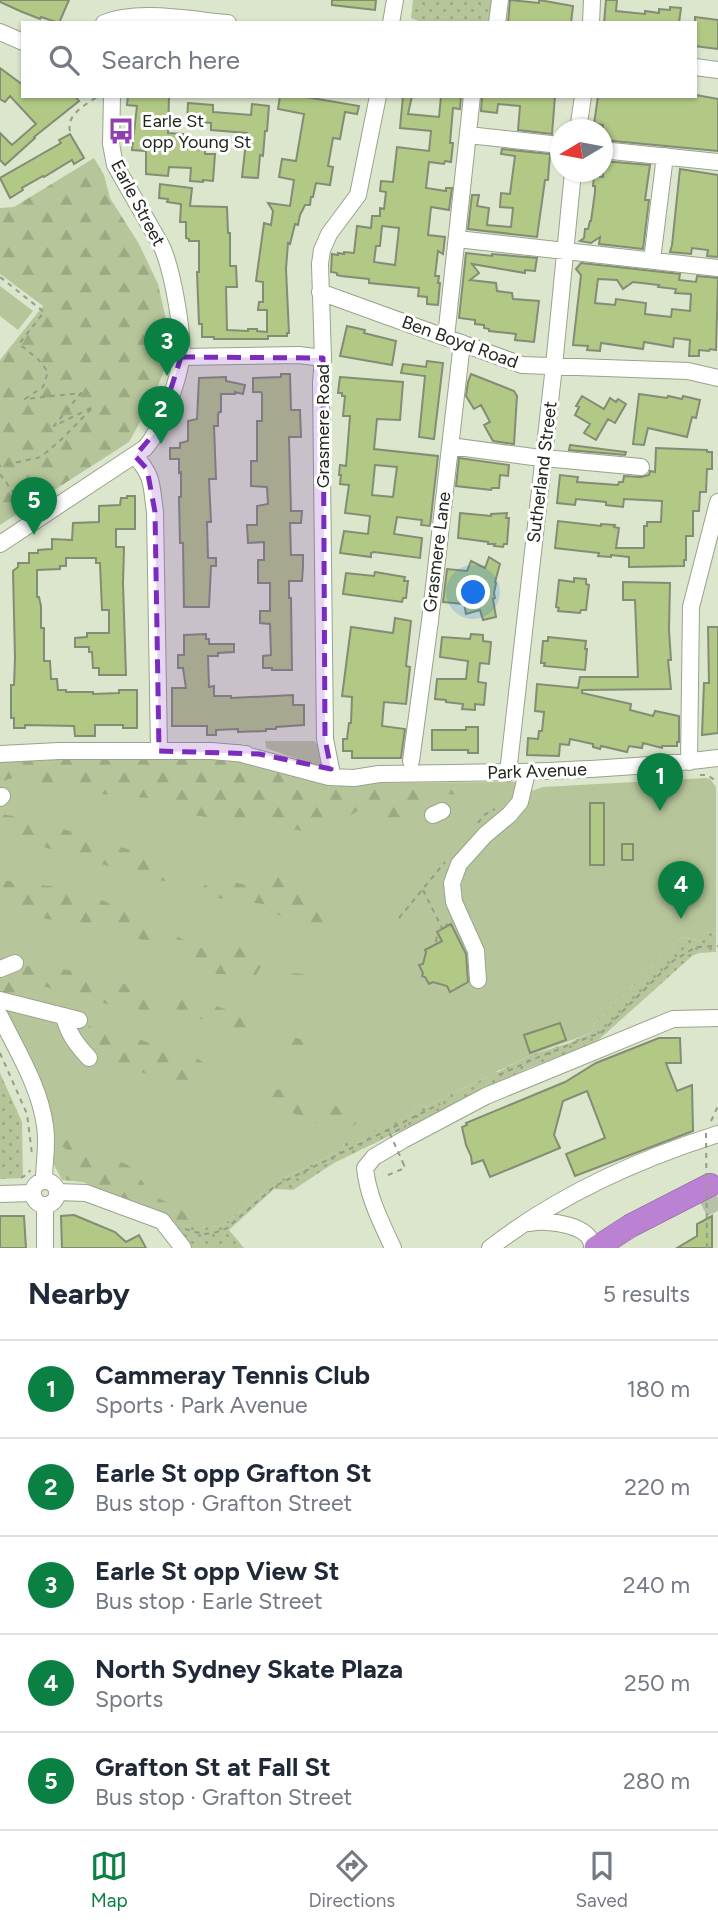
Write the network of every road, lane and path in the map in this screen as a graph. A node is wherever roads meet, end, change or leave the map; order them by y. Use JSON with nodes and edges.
{"nodes":[{"id":1,"x":395,"y":0,"type":"edge"},
{"id":2,"x":500,"y":0,"type":"edge"},
{"id":3,"x":592,"y":0,"type":"edge"},
{"id":4,"x":111,"y":21,"type":"edge"},
{"id":5,"x":201,"y":21,"type":"edge"},
{"id":6,"x":391,"y":21,"type":"edge"},
{"id":7,"x":497,"y":21,"type":"edge"},
{"id":8,"x":591,"y":21,"type":"edge"},
{"id":9,"x":0,"y":32,"type":"edge"},
{"id":10,"x":21,"y":41,"type":"edge"},
{"id":11,"x":697,"y":67,"type":"edge"},
{"id":12,"x":718,"y":70,"type":"edge"},
{"id":13,"x":95,"y":98,"type":"edge"},
{"id":14,"x":112,"y":98,"type":"edge"},
{"id":15,"x":378,"y":98,"type":"edge"},
{"id":16,"x":472,"y":98,"type":"edge"},
{"id":17,"x":583,"y":98,"type":"edge"},
{"id":18,"x":580,"y":119,"type":"edge"},
{"id":19,"x":71,"y":131,"type":"dead end"},
{"id":20,"x":468,"y":135,"type":"junction"},
{"id":21,"x":550,"y":144,"type":"edge"},
{"id":22,"x":613,"y":151,"type":"edge"},
{"id":23,"x":665,"y":156,"type":"junction"},
{"id":24,"x":718,"y":162,"type":"edge"},
{"id":25,"x":572,"y":182,"type":"edge"},
{"id":26,"x":457,"y":239,"type":"junction"},
{"id":27,"x":564,"y":252,"type":"junction"},
{"id":28,"x":652,"y":260,"type":"junction"},
{"id":29,"x":718,"y":268,"type":"edge"},
{"id":30,"x":0,"y":277,"type":"edge"},
{"id":31,"x":320,"y":292,"type":"junction"},
{"id":32,"x":446,"y":337,"type":"junction"},
{"id":33,"x":462,"y":343,"type":"junction"},
{"id":34,"x":181,"y":357,"type":"junction"},
{"id":35,"x":323,"y":358,"type":"junction"},
{"id":36,"x":554,"y":366,"type":"junction"},
{"id":37,"x":718,"y":367,"type":"edge"},
{"id":38,"x":688,"y":371,"type":"junction"},
{"id":39,"x":718,"y":378,"type":"edge"},
{"id":40,"x":450,"y":446,"type":"junction"},
{"id":41,"x":135,"y":456,"type":"junction"},
{"id":42,"x":543,"y":458,"type":"junction"},
{"id":43,"x":0,"y":466,"type":"edge"},
{"id":44,"x":641,"y":467,"type":"dead end"},
{"id":45,"x":0,"y":474,"type":"edge"},
{"id":46,"x":718,"y":502,"type":"edge"},
{"id":47,"x":34,"y":522,"type":"junction"},
{"id":48,"x":0,"y":544,"type":"edge"},
{"id":49,"x":0,"y":748,"type":"edge"},
{"id":50,"x":45,"y":751,"type":"junction"},
{"id":51,"x":159,"y":751,"type":"junction"},
{"id":52,"x":238,"y":753,"type":"junction"},
{"id":53,"x":0,"y":754,"type":"edge"},
{"id":54,"x":411,"y":761,"type":"dead end"},
{"id":55,"x":704,"y":763,"type":"edge"},
{"id":56,"x":331,"y":769,"type":"junction"},
{"id":57,"x":718,"y":771,"type":"edge"},
{"id":58,"x":527,"y":772,"type":"junction"},
{"id":59,"x":508,"y":773,"type":"junction"},
{"id":60,"x":379,"y":774,"type":"junction"},
{"id":61,"x":718,"y":782,"type":"edge"},
{"id":62,"x":462,"y":917,"type":"junction"},
{"id":63,"x":399,"y":918,"type":"dead end"},
{"id":64,"x":442,"y":928,"type":"junction"},
{"id":65,"x":436,"y":942,"type":"dead end"},
{"id":66,"x":718,"y":946,"type":"edge"},
{"id":67,"x":478,"y":980,"type":"dead end"},
{"id":68,"x":0,"y":1000,"type":"edge"},
{"id":69,"x":0,"y":1016,"type":"edge"},
{"id":70,"x":718,"y":1018,"type":"edge"},
{"id":71,"x":0,"y":1053,"type":"edge"},
{"id":72,"x":89,"y":1058,"type":"dead end"},
{"id":73,"x":494,"y":1078,"type":"dead end"},
{"id":74,"x":444,"y":1102,"type":"dead end"},
{"id":75,"x":718,"y":1106,"type":"edge"},
{"id":76,"x":407,"y":1126,"type":"dead end"},
{"id":77,"x":711,"y":1130,"type":"edge"},
{"id":78,"x":32,"y":1156,"type":"dead end"},
{"id":79,"x":32,"y":1166,"type":"dead end"},
{"id":80,"x":388,"y":1175,"type":"dead end"},
{"id":81,"x":21,"y":1178,"type":"dead end"},
{"id":82,"x":38,"y":1187,"type":"junction"},
{"id":83,"x":57,"y":1192,"type":"junction"},
{"id":84,"x":0,"y":1194,"type":"edge"},
{"id":85,"x":45,"y":1205,"type":"junction"},
{"id":86,"x":166,"y":1227,"type":"junction"},
{"id":87,"x":512,"y":1232,"type":"junction"},
{"id":88,"x":45,"y":1248,"type":"edge"},
{"id":89,"x":183,"y":1248,"type":"edge"},
{"id":90,"x":393,"y":1248,"type":"edge"},
{"id":91,"x":490,"y":1248,"type":"edge"},
{"id":92,"x":594,"y":1248,"type":"edge"},
{"id":93,"x":620,"y":1248,"type":"edge"},
{"id":94,"x":707,"y":1248,"type":"edge"}],
"edges":[{"from":1,"to":6,"type":"street"},
{"from":2,"to":7,"type":"street"},
{"from":3,"to":8,"type":"street"},
{"from":4,"to":5,"type":"street"},
{"from":9,"to":10,"type":"street"},
{"from":11,"to":12,"type":"street"},
{"from":13,"to":19,"type":"path"},
{"from":14,"to":34,"type":"street","name":"Earle Street"},
{"from":15,"to":31,"type":"street","name":"Grasmere Road"},
{"from":16,"to":20,"type":"street"},
{"from":17,"to":18,"type":"street"},
{"from":20,"to":21,"type":"street"},
{"from":20,"to":26,"type":"street"},
{"from":22,"to":23,"type":"street"},
{"from":23,"to":24,"type":"street"},
{"from":23,"to":28,"type":"street"},
{"from":25,"to":27,"type":"street","name":"Sutherland Street"},
{"from":26,"to":27,"type":"street"},
{"from":26,"to":32,"type":"street"},
{"from":27,"to":28,"type":"street"},
{"from":27,"to":36,"type":"street","name":"Sutherland Street"},
{"from":28,"to":29,"type":"street"},
{"from":30,"to":43,"type":"path"},
{"from":31,"to":32,"type":"street","name":"Ben Boyd Road"},
{"from":31,"to":35,"type":"street","name":"Grasmere Road"},
{"from":32,"to":33,"type":"street","name":"Ben Boyd Road"},
{"from":33,"to":36,"type":"street","name":"Ben Boyd Road"},
{"from":33,"to":40,"type":"street","name":"Grasmere Lane"},
{"from":34,"to":35,"type":"street"},
{"from":34,"to":41,"type":"street","name":"Earle Street"},
{"from":35,"to":56,"type":"street","name":"Grasmere Road"},
{"from":36,"to":38,"type":"street","name":"Ben Boyd Road"},
{"from":36,"to":42,"type":"street","name":"Sutherland Street"},
{"from":37,"to":38,"type":"street","name":"Ben Boyd Road"},
{"from":38,"to":39,"type":"street","name":"Ben Boyd Road"},
{"from":40,"to":42,"type":"street"},
{"from":40,"to":54,"type":"street","name":"Grasmere Lane"},
{"from":41,"to":47,"type":"street"},
{"from":41,"to":51,"type":"street"},
{"from":42,"to":44,"type":"street"},
{"from":42,"to":59,"type":"street","name":"Sutherland Street"},
{"from":45,"to":47,"type":"path"},
{"from":46,"to":55,"type":"street"},
{"from":47,"to":48,"type":"street"},
{"from":49,"to":50,"type":"street","name":"Park Avenue"},
{"from":50,"to":51,"type":"street","name":"Park Avenue"},
{"from":50,"to":53,"type":"street","name":"Park Avenue"},
{"from":51,"to":52,"type":"street","name":"Park Avenue"},
{"from":52,"to":56,"type":"street","name":"Park Avenue"},
{"from":52,"to":60,"type":"street","name":"Park Avenue"},
{"from":55,"to":57,"type":"street","name":"Park Avenue"},
{"from":55,"to":58,"type":"street","name":"Park Avenue"},
{"from":55,"to":61,"type":"path"},
{"from":56,"to":60,"type":"street","name":"Park Avenue"},
{"from":58,"to":59,"type":"street","name":"Park Avenue"},
{"from":58,"to":62,"type":"street"},
{"from":59,"to":60,"type":"street","name":"Park Avenue"},
{"from":62,"to":64,"type":"path"},
{"from":62,"to":67,"type":"street"},
{"from":63,"to":64,"type":"path"},
{"from":64,"to":65,"type":"path"},
{"from":66,"to":73,"type":"path"},
{"from":68,"to":72,"type":"street"},
{"from":69,"to":82,"type":"street"},
{"from":70,"to":90,"type":"street"},
{"from":71,"to":78,"type":"path"},
{"from":74,"to":86,"type":"path"},
{"from":75,"to":77,"type":"path"},
{"from":76,"to":80,"type":"path","bridge":true},
{"from":77,"to":87,"type":"street"},
{"from":77,"to":94,"type":"path","bridge":true},
{"from":79,"to":81,"type":"path"},
{"from":82,"to":83,"type":"street"},
{"from":82,"to":84,"type":"street"},
{"from":82,"to":85,"type":"street"},
{"from":83,"to":85,"type":"street"},
{"from":83,"to":86,"type":"street"},
{"from":85,"to":88,"type":"street"},
{"from":86,"to":89,"type":"street"},
{"from":87,"to":91,"type":"street"},
{"from":87,"to":92,"type":"street"},
{"from":92,"to":93,"type":"highway"}]}
